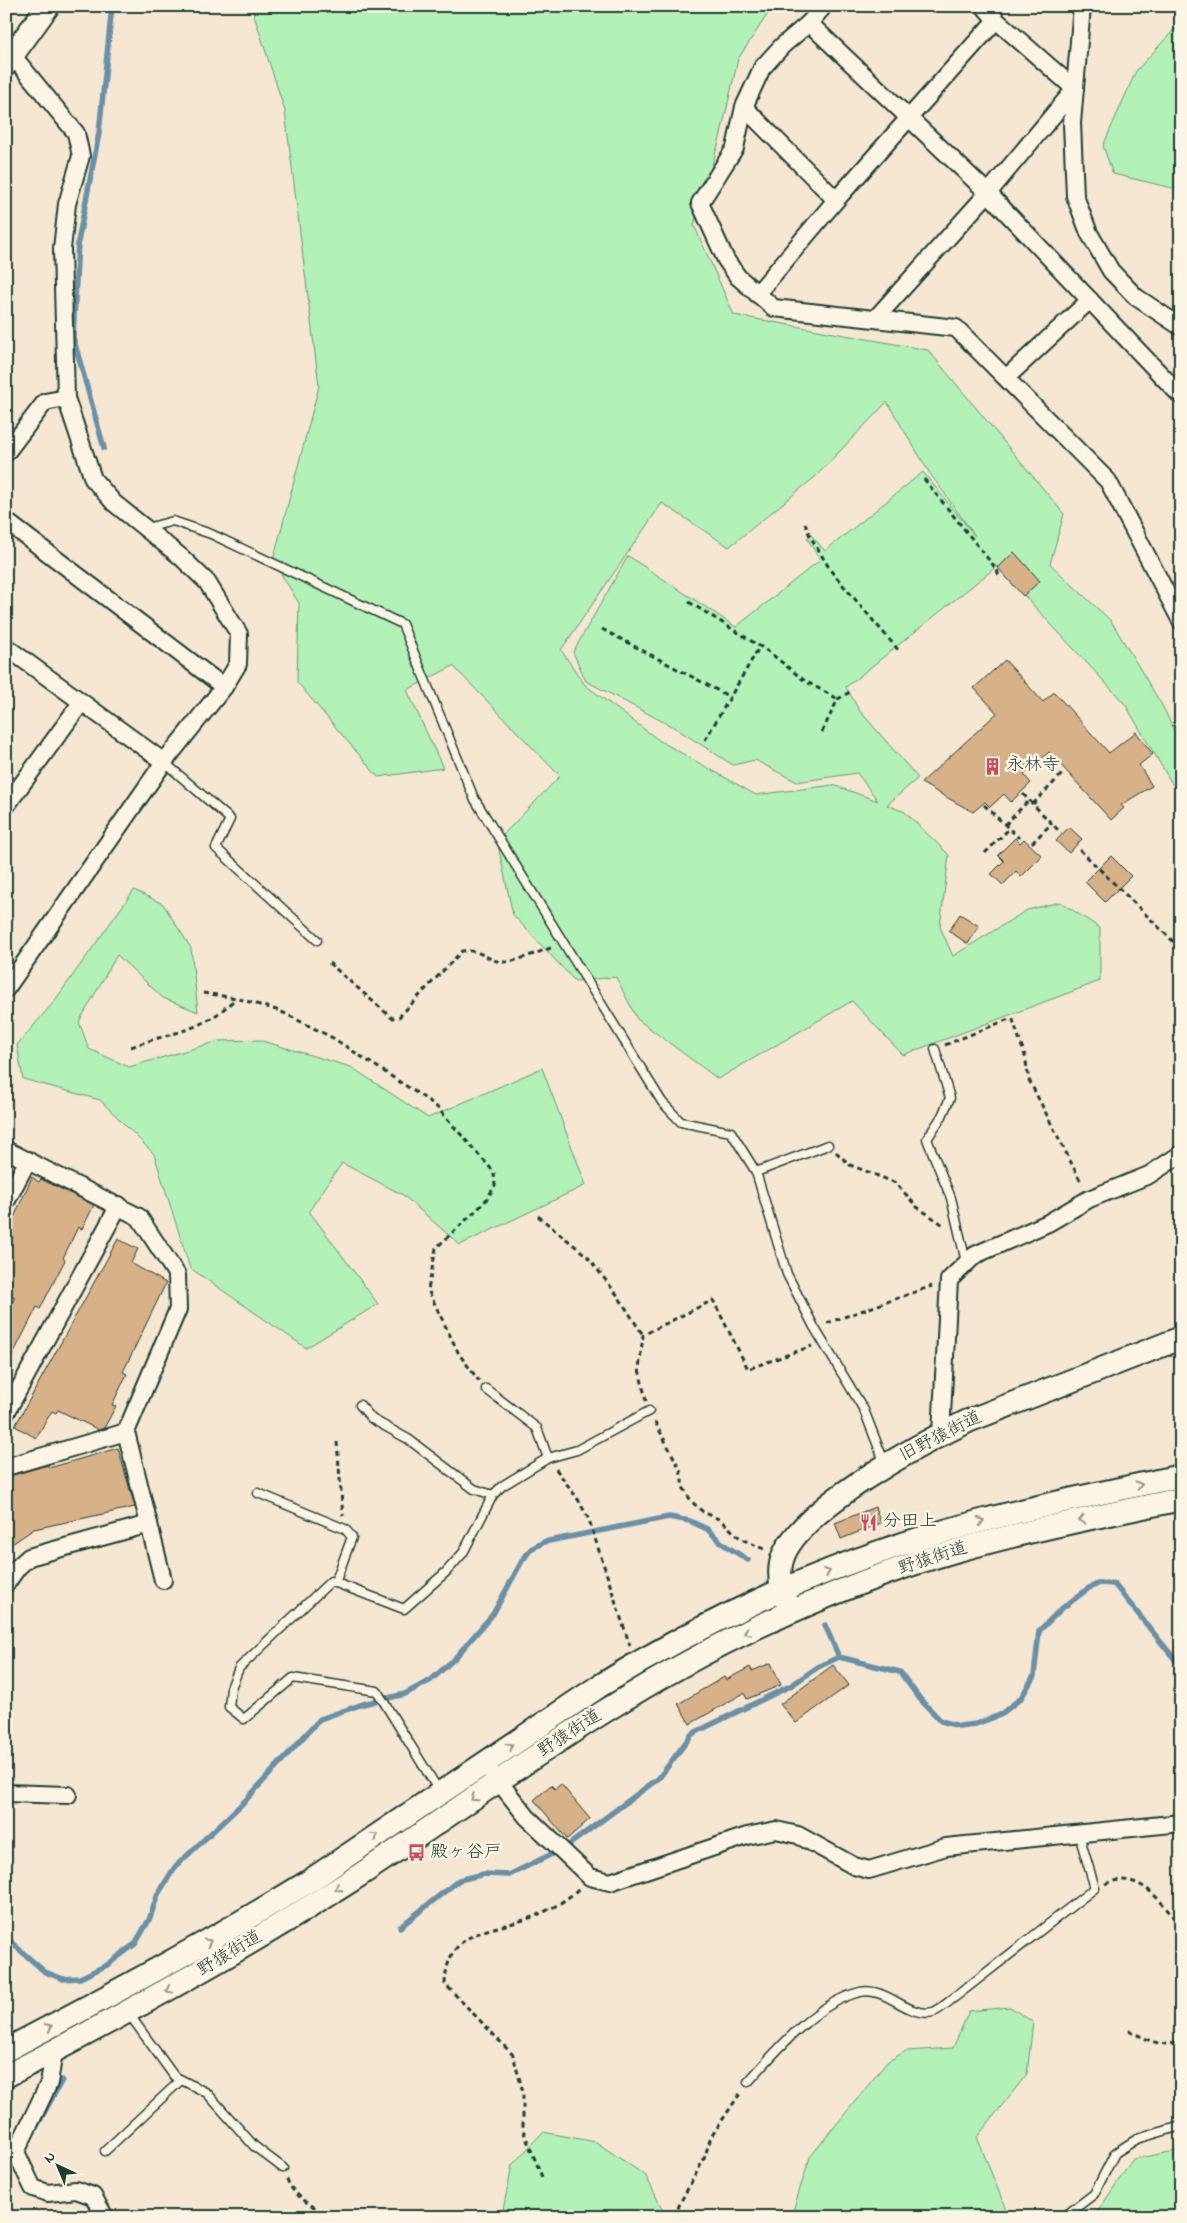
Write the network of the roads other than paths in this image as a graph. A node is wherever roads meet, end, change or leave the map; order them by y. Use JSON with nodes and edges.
{"nodes":[{"id":1,"x":48,"y":6,"type":"edge"},
{"id":2,"x":824,"y":6,"type":"edge"},
{"id":3,"x":984,"y":6,"type":"edge"},
{"id":4,"x":1082,"y":6,"type":"edge"},
{"id":5,"x":996,"y":20,"type":"junction"},
{"id":6,"x":809,"y":23,"type":"junction"},
{"id":7,"x":10,"y":60,"type":"edge"},
{"id":8,"x":1074,"y":89,"type":"junction"},
{"id":9,"x":744,"y":107,"type":"junction"},
{"id":10,"x":909,"y":116,"type":"junction"},
{"id":11,"x":988,"y":193,"type":"junction"},
{"id":12,"x":836,"y":200,"type":"junction"},
{"id":13,"x":757,"y":294,"type":"junction"},
{"id":14,"x":1090,"y":300,"type":"junction"},
{"id":15,"x":876,"y":318,"type":"junction"},
{"id":16,"x":1181,"y":327,"type":"edge"},
{"id":17,"x":1007,"y":377,"type":"junction"},
{"id":18,"x":1181,"y":396,"type":"edge"},
{"id":19,"x":66,"y":398,"type":"junction"},
{"id":20,"x":6,"y":453,"type":"edge"},
{"id":21,"x":6,"y":521,"type":"edge"},
{"id":22,"x":146,"y":529,"type":"junction"},
{"id":23,"x":1181,"y":621,"type":"edge"},
{"id":24,"x":6,"y":647,"type":"edge"},
{"id":25,"x":224,"y":687,"type":"junction"},
{"id":26,"x":80,"y":703,"type":"junction"},
{"id":27,"x":164,"y":762,"type":"junction"},
{"id":28,"x":6,"y":806,"type":"edge"},
{"id":29,"x":318,"y":940,"type":"dead end"},
{"id":30,"x":6,"y":989,"type":"edge"},
{"id":31,"x":935,"y":1049,"type":"road end"},
{"id":32,"x":828,"y":1145,"type":"road end"},
{"id":33,"x":6,"y":1150,"type":"edge"},
{"id":34,"x":1181,"y":1154,"type":"edge"},
{"id":35,"x":28,"y":1160,"type":"junction"},
{"id":36,"x":756,"y":1172,"type":"junction"},
{"id":37,"x":6,"y":1202,"type":"edge"},
{"id":38,"x":119,"y":1205,"type":"junction"},
{"id":39,"x":966,"y":1262,"type":"junction"},
{"id":40,"x":1181,"y":1338,"type":"edge"},
{"id":41,"x":486,"y":1389,"type":"road end"},
{"id":42,"x":360,"y":1405,"type":"dead end"},
{"id":43,"x":649,"y":1411,"type":"road end"},
{"id":44,"x":6,"y":1413,"type":"edge"},
{"id":45,"x":126,"y":1432,"type":"junction"},
{"id":46,"x":941,"y":1434,"type":"junction"},
{"id":47,"x":548,"y":1458,"type":"junction"},
{"id":48,"x":886,"y":1466,"type":"junction"},
{"id":49,"x":6,"y":1467,"type":"edge"},
{"id":50,"x":1181,"y":1476,"type":"edge"},
{"id":51,"x":258,"y":1494,"type":"dead end"},
{"id":52,"x":493,"y":1495,"type":"junction"},
{"id":53,"x":1181,"y":1499,"type":"edge"},
{"id":54,"x":148,"y":1524,"type":"junction"},
{"id":55,"x":163,"y":1580,"type":"dead end"},
{"id":56,"x":335,"y":1583,"type":"junction"},
{"id":57,"x":6,"y":1584,"type":"edge"},
{"id":58,"x":781,"y":1590,"type":"junction"},
{"id":59,"x":791,"y":1612,"type":"junction"},
{"id":60,"x":485,"y":1763,"type":"junction"},
{"id":61,"x":498,"y":1782,"type":"junction"},
{"id":62,"x":440,"y":1793,"type":"junction"},
{"id":63,"x":6,"y":1794,"type":"edge"},
{"id":64,"x":68,"y":1795,"type":"dead end"},
{"id":65,"x":1181,"y":1823,"type":"edge"},
{"id":66,"x":1080,"y":1835,"type":"junction"},
{"id":67,"x":128,"y":2012,"type":"junction"},
{"id":68,"x":6,"y":2050,"type":"edge"},
{"id":69,"x":54,"y":2052,"type":"junction"},
{"id":70,"x":6,"y":2076,"type":"edge"},
{"id":71,"x":181,"y":2080,"type":"junction"},
{"id":72,"x":748,"y":2082,"type":"road end"},
{"id":73,"x":1181,"y":2126,"type":"edge"},
{"id":74,"x":105,"y":2151,"type":"dead end"},
{"id":75,"x":283,"y":2168,"type":"road end"},
{"id":76,"x":1069,"y":2213,"type":"dead end"},
{"id":77,"x":105,"y":2217,"type":"edge"}],
"edges":[{"from":1,"to":7,"type":"main road"},
{"from":2,"to":6,"type":"street"},
{"from":3,"to":5,"type":"street"},
{"from":4,"to":8,"type":"street"},
{"from":5,"to":8,"type":"street"},
{"from":5,"to":10,"type":"street"},
{"from":6,"to":9,"type":"street"},
{"from":6,"to":10,"type":"street"},
{"from":7,"to":19,"type":"street"},
{"from":8,"to":11,"type":"street"},
{"from":8,"to":16,"type":"street"},
{"from":9,"to":12,"type":"street"},
{"from":9,"to":13,"type":"street"},
{"from":10,"to":11,"type":"street"},
{"from":10,"to":12,"type":"street"},
{"from":11,"to":14,"type":"street"},
{"from":11,"to":15,"type":"street"},
{"from":12,"to":13,"type":"street"},
{"from":13,"to":15,"type":"street"},
{"from":14,"to":17,"type":"street"},
{"from":14,"to":18,"type":"street"},
{"from":15,"to":17,"type":"street"},
{"from":17,"to":23,"type":"street"},
{"from":19,"to":20,"type":"street"},
{"from":19,"to":22,"type":"street"},
{"from":21,"to":25,"type":"street"},
{"from":22,"to":25,"type":"street"},
{"from":22,"to":36,"type":"lane"},
{"from":24,"to":26,"type":"street"},
{"from":25,"to":27,"type":"street"},
{"from":26,"to":27,"type":"street"},
{"from":26,"to":28,"type":"street"},
{"from":27,"to":29,"type":"lane"},
{"from":27,"to":30,"type":"street"},
{"from":31,"to":39,"type":"lane"},
{"from":32,"to":36,"type":"lane"},
{"from":33,"to":35,"type":"street"},
{"from":34,"to":39,"type":"street"},
{"from":35,"to":37,"type":"street"},
{"from":35,"to":38,"type":"street"},
{"from":36,"to":48,"type":"lane"},
{"from":38,"to":44,"type":"street"},
{"from":38,"to":45,"type":"street"},
{"from":39,"to":46,"type":"street"},
{"from":40,"to":46,"type":"main road","name":"旧野猿街道"},
{"from":41,"to":47,"type":"lane"},
{"from":42,"to":52,"type":"lane"},
{"from":43,"to":47,"type":"lane"},
{"from":45,"to":49,"type":"street"},
{"from":45,"to":54,"type":"street"},
{"from":46,"to":48,"type":"main road","name":"旧野猿街道"},
{"from":47,"to":52,"type":"lane"},
{"from":48,"to":58,"type":"main road","name":"旧野猿街道"},
{"from":58,"to":50,"type":"main road","name":"野猿街道","one_way":true},
{"from":51,"to":56,"type":"lane"},
{"from":52,"to":56,"type":"lane"},
{"from":53,"to":59,"type":"main road","name":"野猿街道","one_way":true},
{"from":54,"to":55,"type":"street"},
{"from":54,"to":57,"type":"street"},
{"from":56,"to":62,"type":"lane"},
{"from":58,"to":59,"type":"main road","name":"旧野猿街道"},
{"from":60,"to":58,"type":"main road","name":"野猿街道","one_way":true},
{"from":59,"to":61,"type":"main road","name":"野猿街道","one_way":true},
{"from":60,"to":61,"type":"street"},
{"from":60,"to":62,"type":"main road","name":"野猿街道"},
{"from":61,"to":66,"type":"street"},
{"from":61,"to":67,"type":"main road","name":"野猿街道","one_way":true},
{"from":68,"to":62,"type":"main road","name":"野猿街道","one_way":true},
{"from":63,"to":64,"type":"street"},
{"from":65,"to":66,"type":"street"},
{"from":66,"to":72,"type":"lane"},
{"from":67,"to":69,"type":"main road","name":"野猿街道"},
{"from":67,"to":71,"type":"lane"},
{"from":69,"to":70,"type":"main road","name":"野猿街道"},
{"from":69,"to":77,"type":"street"},
{"from":71,"to":74,"type":"lane"},
{"from":71,"to":75,"type":"lane"},
{"from":73,"to":76,"type":"lane"}]}
